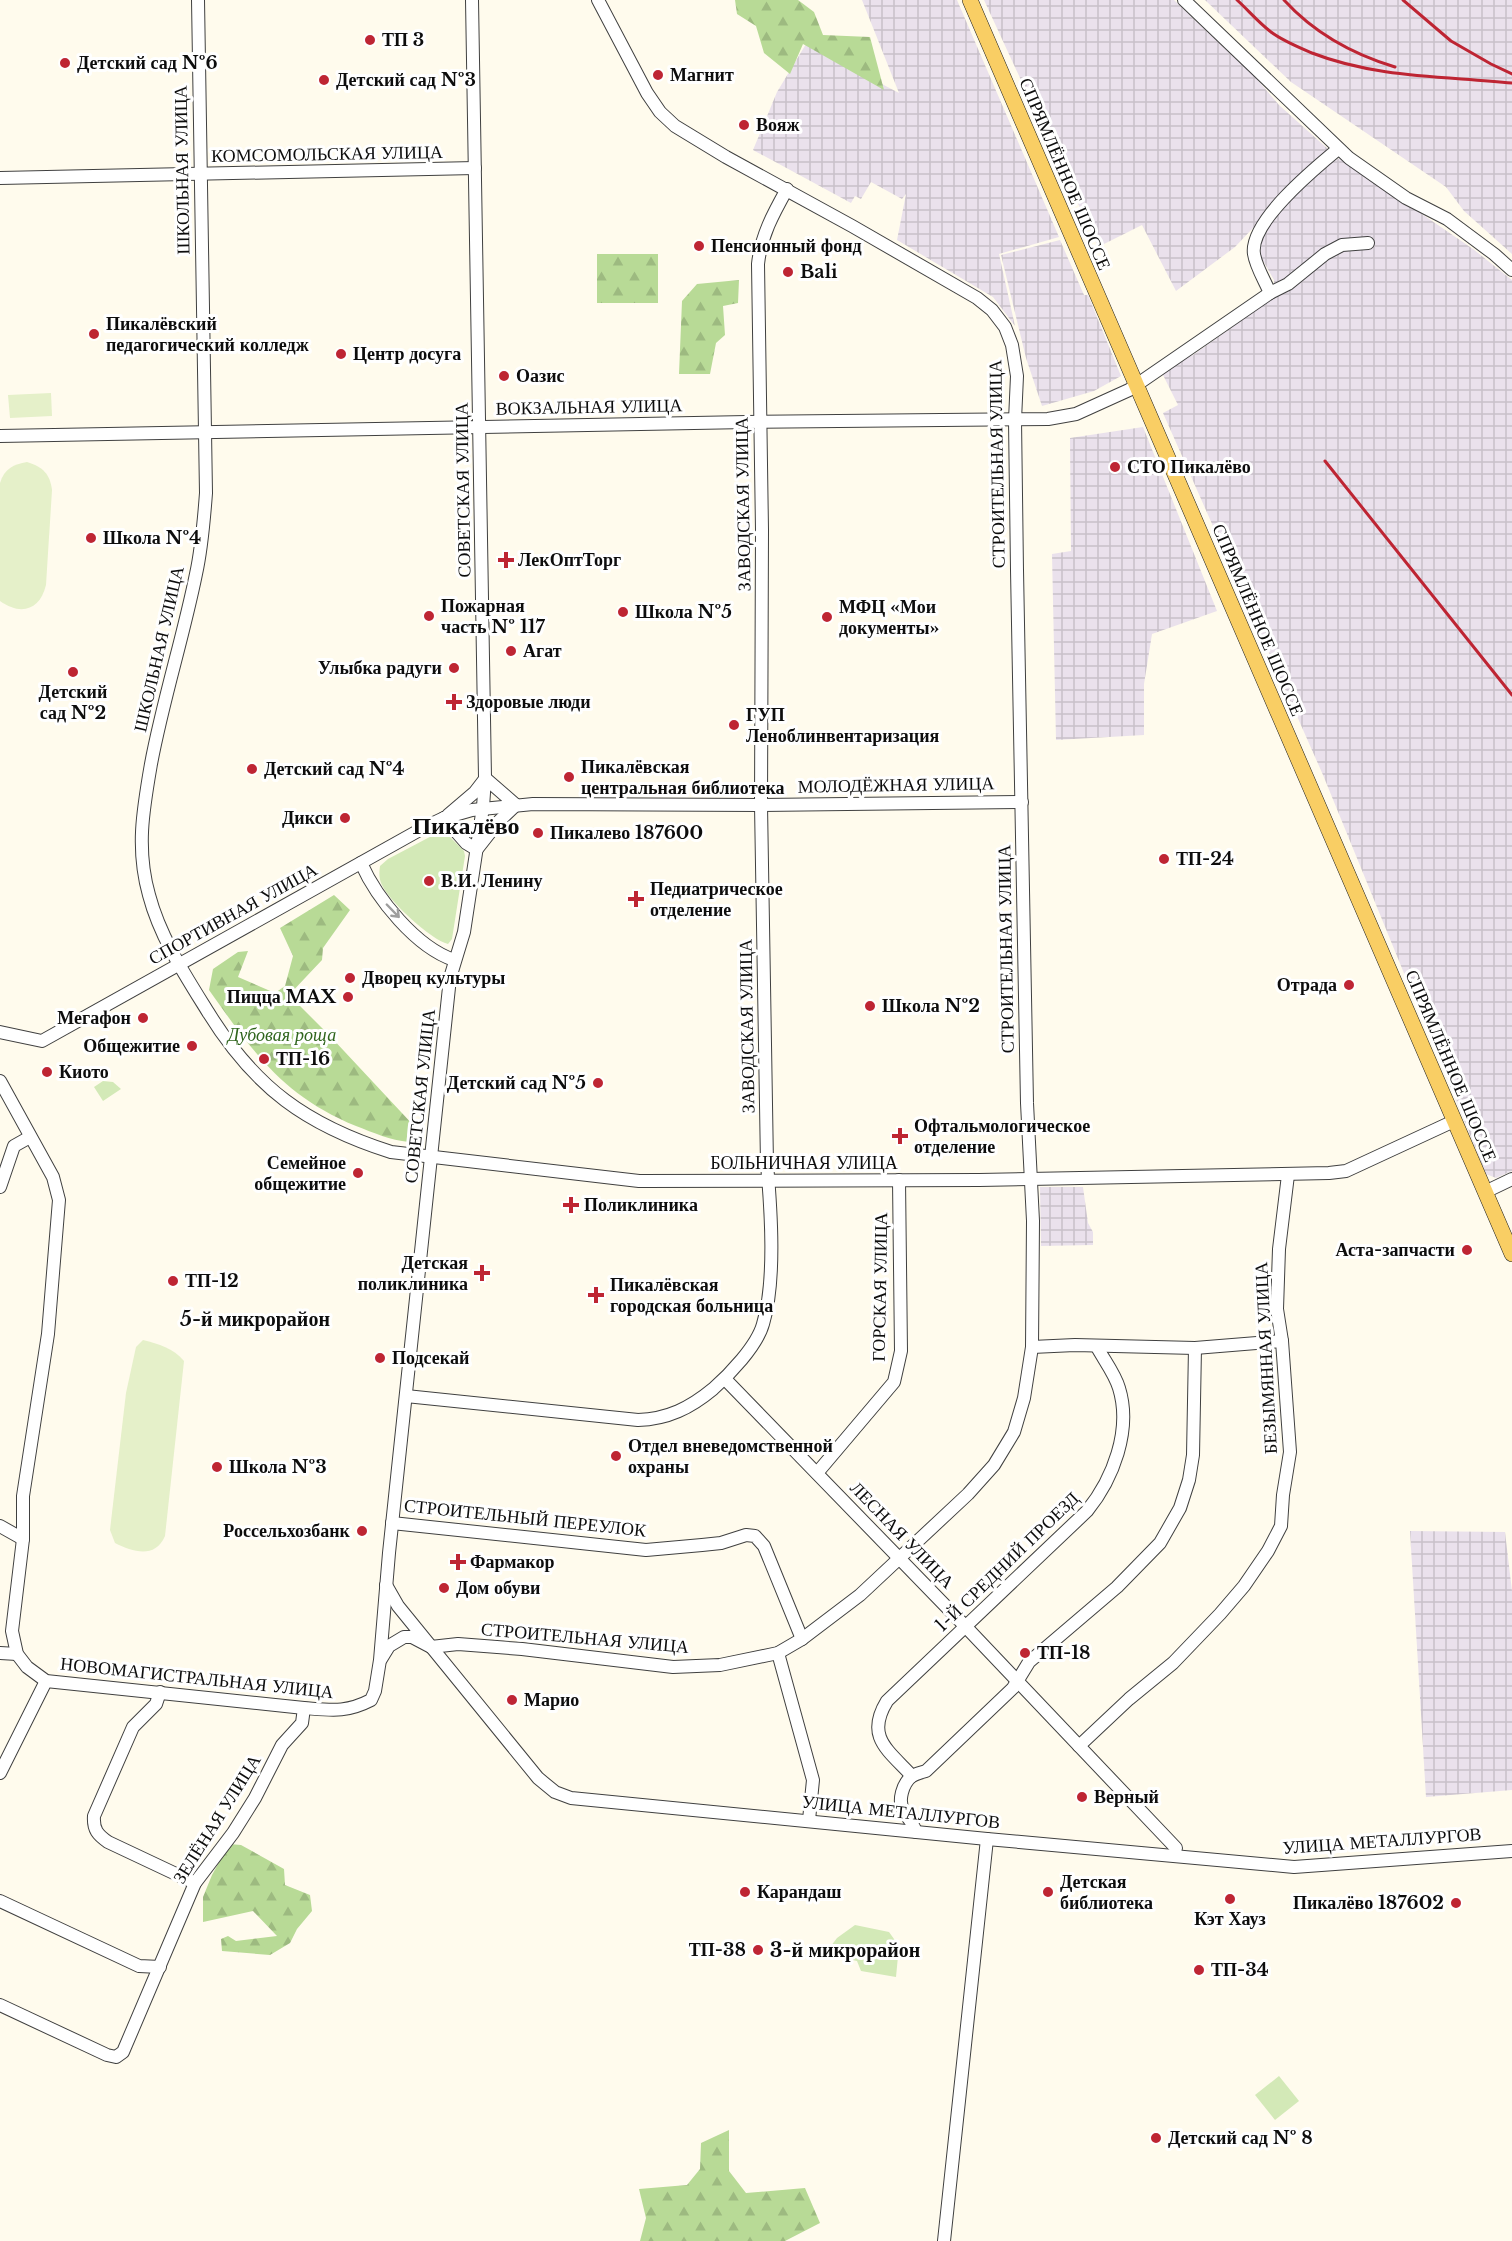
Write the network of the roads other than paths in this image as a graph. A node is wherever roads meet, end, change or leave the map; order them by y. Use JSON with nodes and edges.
{"nodes":[{"id":1,"x":198,"y":0,"type":"edge"},
{"id":2,"x":472,"y":0,"type":"edge"},
{"id":3,"x":598,"y":0,"type":"edge"},
{"id":4,"x":970,"y":0,"type":"edge"},
{"id":5,"x":1184,"y":0,"type":"edge"},
{"id":6,"x":1338,"y":149,"type":"junction"},
{"id":7,"x":475,"y":168,"type":"junction"},
{"id":8,"x":200,"y":175,"type":"junction"},
{"id":9,"x":0,"y":178,"type":"edge"},
{"id":10,"x":787,"y":189,"type":"junction"},
{"id":11,"x":1368,"y":243,"type":"dead end"},
{"id":12,"x":1512,"y":270,"type":"edge"},
{"id":13,"x":1270,"y":292,"type":"junction"},
{"id":14,"x":1135,"y":386,"type":"junction"},
{"id":15,"x":1015,"y":420,"type":"junction"},
{"id":16,"x":760,"y":422,"type":"junction"},
{"id":17,"x":480,"y":428,"type":"junction"},
{"id":18,"x":205,"y":432,"type":"junction"},
{"id":19,"x":0,"y":436,"type":"edge"},
{"id":20,"x":485,"y":778,"type":"junction"},
{"id":21,"x":1022,"y":802,"type":"junction"},
{"id":22,"x":516,"y":805,"type":"junction"},
{"id":23,"x":761,"y":805,"type":"junction"},
{"id":24,"x":483,"y":807,"type":"junction"},
{"id":25,"x":444,"y":818,"type":"junction"},
{"id":26,"x":477,"y":849,"type":"junction"},
{"id":27,"x":361,"y":863,"type":"junction"},
{"id":28,"x":454,"y":960,"type":"junction"},
{"id":29,"x":180,"y":965,"type":"junction"},
{"id":30,"x":0,"y":1032,"type":"edge"},
{"id":31,"x":0,"y":1081,"type":"edge"},
{"id":32,"x":1454,"y":1121,"type":"junction"},
{"id":33,"x":30,"y":1137,"type":"junction"},
{"id":34,"x":432,"y":1157,"type":"junction"},
{"id":35,"x":1288,"y":1175,"type":"junction"},
{"id":36,"x":1030,"y":1179,"type":"junction"},
{"id":37,"x":1512,"y":1179,"type":"edge"},
{"id":38,"x":898,"y":1180,"type":"junction"},
{"id":39,"x":769,"y":1182,"type":"junction"},
{"id":40,"x":0,"y":1187,"type":"edge"},
{"id":41,"x":1485,"y":1192,"type":"junction"},
{"id":42,"x":1512,"y":1254,"type":"edge"},
{"id":43,"x":1282,"y":1341,"type":"junction"},
{"id":44,"x":1032,"y":1347,"type":"junction"},
{"id":45,"x":1097,"y":1347,"type":"junction"},
{"id":46,"x":1195,"y":1348,"type":"junction"},
{"id":47,"x":725,"y":1378,"type":"junction"},
{"id":48,"x":406,"y":1396,"type":"junction"},
{"id":49,"x":817,"y":1473,"type":"junction"},
{"id":50,"x":392,"y":1523,"type":"junction"},
{"id":51,"x":0,"y":1526,"type":"edge"},
{"id":52,"x":23,"y":1539,"type":"junction"},
{"id":53,"x":898,"y":1558,"type":"junction"},
{"id":54,"x":386,"y":1585,"type":"junction"},
{"id":55,"x":966,"y":1627,"type":"junction"},
{"id":56,"x":802,"y":1639,"type":"junction"},
{"id":57,"x":431,"y":1647,"type":"junction"},
{"id":58,"x":0,"y":1653,"type":"edge"},
{"id":59,"x":778,"y":1653,"type":"junction"},
{"id":60,"x":16,"y":1654,"type":"junction"},
{"id":61,"x":380,"y":1660,"type":"junction"},
{"id":62,"x":46,"y":1680,"type":"junction"},
{"id":63,"x":1017,"y":1680,"type":"junction"},
{"id":64,"x":160,"y":1692,"type":"junction"},
{"id":65,"x":304,"y":1708,"type":"junction"},
{"id":66,"x":1079,"y":1746,"type":"junction"},
{"id":67,"x":0,"y":1773,"type":"edge"},
{"id":68,"x":912,"y":1776,"type":"junction"},
{"id":69,"x":809,"y":1820,"type":"junction"},
{"id":70,"x":916,"y":1832,"type":"junction"},
{"id":71,"x":987,"y":1839,"type":"junction"},
{"id":72,"x":1176,"y":1848,"type":"dead end"},
{"id":73,"x":1512,"y":1851,"type":"edge"},
{"id":74,"x":195,"y":1883,"type":"junction"},
{"id":75,"x":0,"y":1901,"type":"edge"},
{"id":76,"x":160,"y":1967,"type":"junction"},
{"id":77,"x":0,"y":2005,"type":"edge"},
{"id":78,"x":944,"y":2241,"type":"edge"}],
"edges":[{"from":1,"to":8,"type":"street","name":"ШКОЛЬНАЯ УЛИЦА"},
{"from":2,"to":7,"type":"street","name":"СОВЕТСКАЯ УЛИЦА"},
{"from":3,"to":10,"type":"street","name":"СТРОИТЕЛЬНАЯ УЛИЦА"},
{"from":4,"to":14,"type":"main road","name":"СПРЯМЛЁННОЕ ШОССЕ"},
{"from":5,"to":6,"type":"street"},
{"from":6,"to":12,"type":"street"},
{"from":6,"to":13,"type":"street"},
{"from":7,"to":8,"type":"street","name":"КОМСОМОЛЬСКАЯ УЛИЦА"},
{"from":7,"to":17,"type":"street","name":"СОВЕТСКАЯ УЛИЦА"},
{"from":8,"to":9,"type":"street","name":"КОМСОМОЛЬСКАЯ УЛИЦА"},
{"from":8,"to":18,"type":"street","name":"ШКОЛЬНАЯ УЛИЦА"},
{"from":10,"to":15,"type":"street","name":"СТРОИТЕЛЬНАЯ УЛИЦА"},
{"from":10,"to":16,"type":"street","name":"ЗАВОДСКАЯ УЛИЦА"},
{"from":11,"to":13,"type":"street","name":"ВОКЗАЛЬНАЯ УЛИЦА"},
{"from":13,"to":14,"type":"street","name":"ВОКЗАЛЬНАЯ УЛИЦА"},
{"from":14,"to":15,"type":"street","name":"ВОКЗАЛЬНАЯ УЛИЦА"},
{"from":14,"to":32,"type":"main road","name":"СПРЯМЛЁННОЕ ШОССЕ"},
{"from":15,"to":16,"type":"street","name":"ВОКЗАЛЬНАЯ УЛИЦА"},
{"from":15,"to":21,"type":"street","name":"СТРОИТЕЛЬНАЯ УЛИЦА"},
{"from":16,"to":17,"type":"street","name":"ВОКЗАЛЬНАЯ УЛИЦА"},
{"from":16,"to":23,"type":"street","name":"ЗАВОДСКАЯ УЛИЦА"},
{"from":17,"to":18,"type":"street","name":"ВОКЗАЛЬНАЯ УЛИЦА"},
{"from":17,"to":20,"type":"street","name":"СОВЕТСКАЯ УЛИЦА"},
{"from":18,"to":19,"type":"street","name":"ВОКЗАЛЬНАЯ УЛИЦА"},
{"from":18,"to":29,"type":"street","name":"ШКОЛЬНАЯ УЛИЦА"},
{"from":20,"to":22,"type":"street"},
{"from":20,"to":24,"type":"street","name":"СОВЕТСКАЯ УЛИЦА"},
{"from":20,"to":25,"type":"street"},
{"from":21,"to":23,"type":"street","name":"МОЛОДЁЖНАЯ УЛИЦА"},
{"from":21,"to":36,"type":"street","name":"СТРОИТЕЛЬНАЯ УЛИЦА"},
{"from":22,"to":23,"type":"street","name":"МОЛОДЁЖНАЯ УЛИЦА"},
{"from":22,"to":24,"type":"street","name":"МОЛОДЁЖНАЯ УЛИЦА"},
{"from":22,"to":26,"type":"street"},
{"from":23,"to":39,"type":"street","name":"ЗАВОДСКАЯ УЛИЦА"},
{"from":24,"to":25,"type":"street","name":"СПОРТИВНАЯ УЛИЦА"},
{"from":24,"to":26,"type":"street","name":"СОВЕТСКАЯ УЛИЦА"},
{"from":25,"to":26,"type":"street"},
{"from":25,"to":27,"type":"street","name":"СПОРТИВНАЯ УЛИЦА"},
{"from":26,"to":28,"type":"street","name":"СОВЕТСКАЯ УЛИЦА"},
{"from":27,"to":28,"type":"street","one_way":true},
{"from":27,"to":29,"type":"street","name":"СПОРТИВНАЯ УЛИЦА"},
{"from":28,"to":34,"type":"street","name":"СОВЕТСКАЯ УЛИЦА"},
{"from":29,"to":30,"type":"street","name":"СПОРТИВНАЯ УЛИЦА"},
{"from":29,"to":34,"type":"street","name":"ШКОЛЬНАЯ УЛИЦА"},
{"from":31,"to":33,"type":"street"},
{"from":32,"to":35,"type":"street","name":"БОЛЬНИЧНАЯ УЛИЦА"},
{"from":32,"to":41,"type":"main road","name":"СПРЯМЛЁННОЕ ШОССЕ"},
{"from":33,"to":40,"type":"street"},
{"from":33,"to":52,"type":"street"},
{"from":34,"to":39,"type":"street","name":"БОЛЬНИЧНАЯ УЛИЦА"},
{"from":34,"to":48,"type":"street","name":"СОВЕТСКАЯ УЛИЦА"},
{"from":35,"to":36,"type":"street","name":"БОЛЬНИЧНАЯ УЛИЦА"},
{"from":35,"to":43,"type":"street","name":"БЕЗЫМЯННАЯ УЛИЦА"},
{"from":36,"to":38,"type":"street","name":"БОЛЬНИЧНАЯ УЛИЦА"},
{"from":36,"to":44,"type":"street","name":"СТРОИТЕЛЬНАЯ УЛИЦА"},
{"from":37,"to":41,"type":"street"},
{"from":38,"to":39,"type":"street","name":"БОЛЬНИЧНАЯ УЛИЦА"},
{"from":38,"to":49,"type":"street","name":"ГОРСКАЯ УЛИЦА"},
{"from":39,"to":47,"type":"street","name":"ЗАВОДСКАЯ УЛИЦА"},
{"from":41,"to":42,"type":"main road","name":"СПРЯМЛЁННОЕ ШОССЕ"},
{"from":43,"to":46,"type":"street"},
{"from":43,"to":66,"type":"street","name":"БЕЗЫМЯННАЯ УЛИЦА"},
{"from":44,"to":45,"type":"street"},
{"from":44,"to":53,"type":"street","name":"СТРОИТЕЛЬНАЯ УЛИЦА"},
{"from":45,"to":46,"type":"street"},
{"from":45,"to":55,"type":"street","name":"1-Й СРЕДНИЙ ПРОЕЗД"},
{"from":46,"to":63,"type":"street"},
{"from":47,"to":48,"type":"street","name":"ЗАВОДСКАЯ УЛИЦА"},
{"from":47,"to":49,"type":"street","name":"ЛЕСНАЯ УЛИЦА"},
{"from":48,"to":50,"type":"street","name":"СОВЕТСКАЯ УЛИЦА"},
{"from":49,"to":53,"type":"street","name":"ЛЕСНАЯ УЛИЦА"},
{"from":50,"to":54,"type":"street","name":"СОВЕТСКАЯ УЛИЦА"},
{"from":50,"to":56,"type":"street","name":"СТРОИТЕЛЬНЫЙ ПЕРЕУЛОК"},
{"from":51,"to":52,"type":"street"},
{"from":52,"to":60,"type":"street"},
{"from":53,"to":55,"type":"street","name":"ЛЕСНАЯ УЛИЦА"},
{"from":53,"to":56,"type":"street","name":"СТРОИТЕЛЬНАЯ УЛИЦА"},
{"from":54,"to":57,"type":"street","name":"УЛИЦА МЕТАЛЛУРГОВ"},
{"from":54,"to":61,"type":"street","name":"НОВОМАГИСТРАЛЬНАЯ УЛИЦА"},
{"from":55,"to":63,"type":"street","name":"ЛЕСНАЯ УЛИЦА"},
{"from":55,"to":68,"type":"street","name":"1-Й СРЕДНИЙ ПРОЕЗД"},
{"from":56,"to":59,"type":"street","name":"СТРОИТЕЛЬНАЯ УЛИЦА"},
{"from":57,"to":59,"type":"street","name":"СТРОИТЕЛЬНАЯ УЛИЦА"},
{"from":57,"to":61,"type":"street"},
{"from":57,"to":69,"type":"street","name":"УЛИЦА МЕТАЛЛУРГОВ"},
{"from":58,"to":60,"type":"street"},
{"from":59,"to":69,"type":"street"},
{"from":60,"to":62,"type":"street"},
{"from":61,"to":65,"type":"street","name":"НОВОМАГИСТРАЛЬНАЯ УЛИЦА"},
{"from":62,"to":64,"type":"street","name":"НОВОМАГИСТРАЛЬНАЯ УЛИЦА"},
{"from":62,"to":67,"type":"street"},
{"from":63,"to":66,"type":"street","name":"ЛЕСНАЯ УЛИЦА"},
{"from":63,"to":68,"type":"street"},
{"from":64,"to":65,"type":"street","name":"НОВОМАГИСТРАЛЬНАЯ УЛИЦА"},
{"from":64,"to":74,"type":"street"},
{"from":65,"to":74,"type":"street","name":"ЗЕЛЁНАЯ УЛИЦА"},
{"from":66,"to":72,"type":"street","name":"ЛЕСНАЯ УЛИЦА"},
{"from":68,"to":70,"type":"street"},
{"from":69,"to":70,"type":"street","name":"УЛИЦА МЕТАЛЛУРГОВ"},
{"from":70,"to":71,"type":"street","name":"УЛИЦА МЕТАЛЛУРГОВ"},
{"from":71,"to":73,"type":"street","name":"УЛИЦА МЕТАЛЛУРГОВ"},
{"from":71,"to":78,"type":"street"},
{"from":74,"to":76,"type":"street","name":"ЗЕЛЁНАЯ УЛИЦА"},
{"from":75,"to":76,"type":"street"},
{"from":76,"to":77,"type":"street","name":"ЗЕЛЁНАЯ УЛИЦА"}]}
